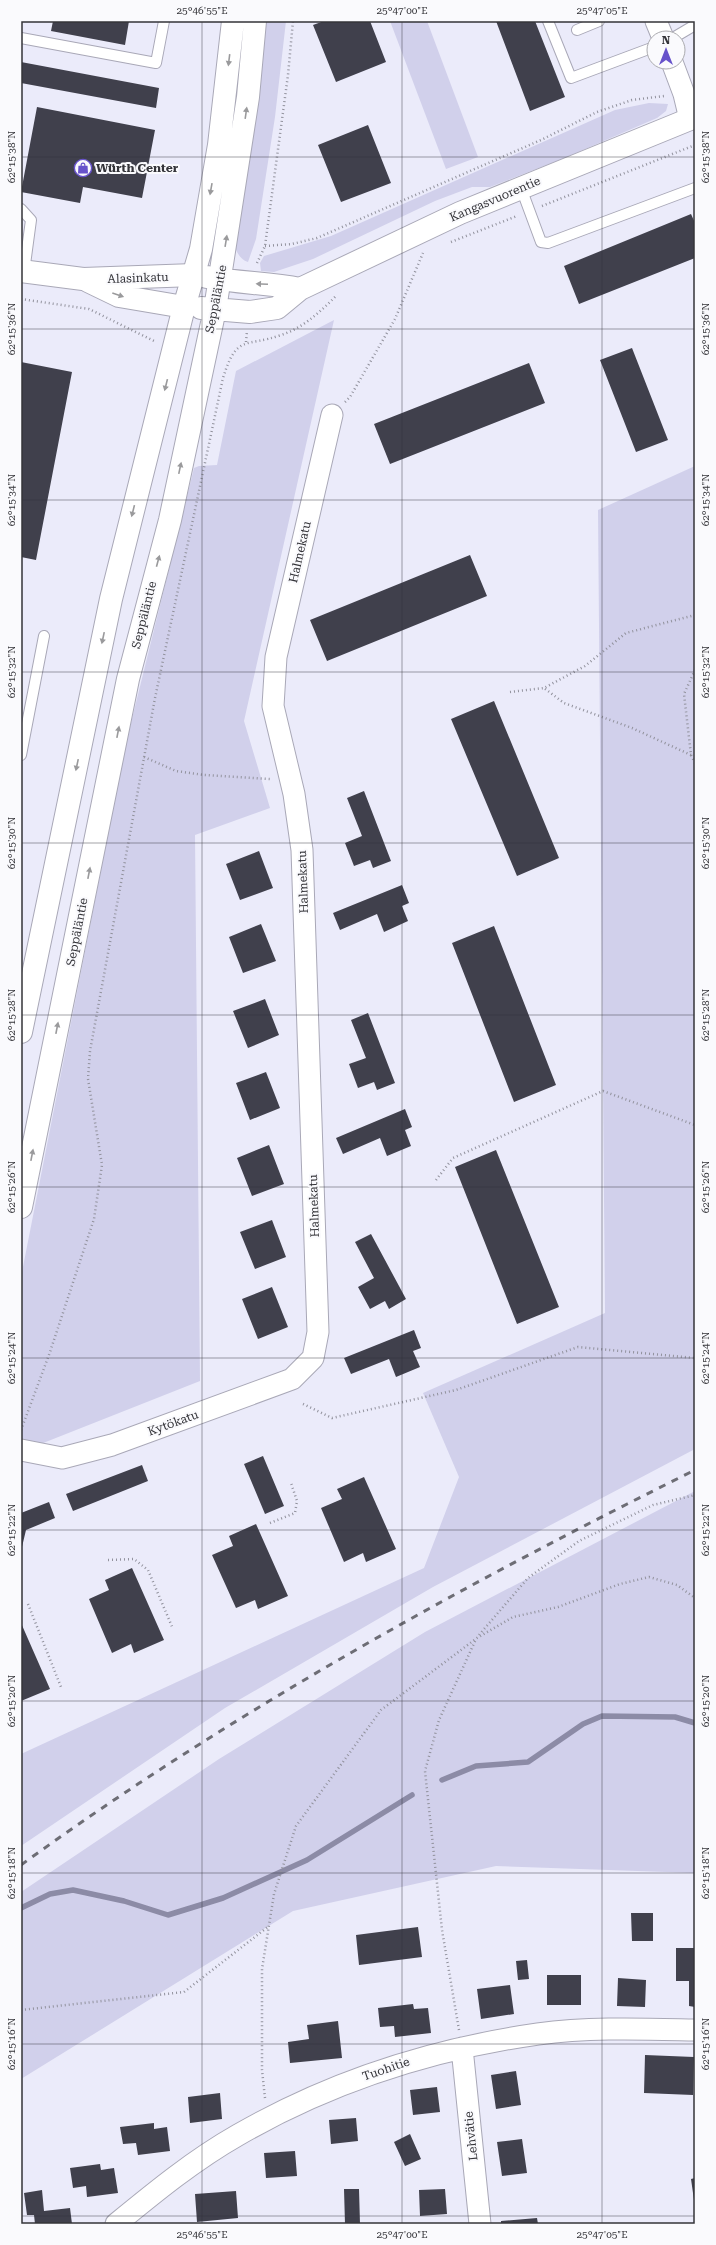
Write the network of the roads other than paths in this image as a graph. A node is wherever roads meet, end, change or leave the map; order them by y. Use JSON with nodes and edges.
{"nodes":[{"id":1,"x":164,"y":21,"type":"edge"},
{"id":2,"x":233,"y":21,"type":"edge"},
{"id":3,"x":255,"y":21,"type":"edge"},
{"id":4,"x":548,"y":21,"type":"edge"},
{"id":5,"x":599,"y":21,"type":"edge"},
{"id":6,"x":695,"y":25,"type":"edge"},
{"id":7,"x":577,"y":30,"type":"dead end"},
{"id":8,"x":686,"y":30,"type":"edge"},
{"id":9,"x":21,"y":38,"type":"edge"},
{"id":10,"x":646,"y":50,"type":"edge"},
{"id":11,"x":675,"y":70,"type":"edge"},
{"id":12,"x":694,"y":120,"type":"edge"},
{"id":13,"x":521,"y":188,"type":"junction"},
{"id":14,"x":695,"y":188,"type":"edge"},
{"id":15,"x":21,"y":208,"type":"edge"},
{"id":16,"x":22,"y":272,"type":"edge"},
{"id":17,"x":194,"y":275,"type":"junction"},
{"id":18,"x":83,"y":279,"type":"junction"},
{"id":19,"x":220,"y":280,"type":"junction"},
{"id":20,"x":300,"y":289,"type":"junction"},
{"id":21,"x":184,"y":307,"type":"junction"},
{"id":22,"x":215,"y":309,"type":"junction"},
{"id":23,"x":332,"y":415,"type":"road end"},
{"id":24,"x":44,"y":636,"type":"dead end"},
{"id":25,"x":21,"y":756,"type":"edge"},
{"id":26,"x":21,"y":1032,"type":"edge"},
{"id":27,"x":21,"y":1207,"type":"edge"},
{"id":28,"x":313,"y":1358,"type":"joint"},
{"id":29,"x":21,"y":1450,"type":"edge"},
{"id":30,"x":695,"y":2030,"type":"edge"},
{"id":31,"x":462,"y":2048,"type":"junction"},
{"id":32,"x":116,"y":2224,"type":"edge"},
{"id":33,"x":480,"y":2224,"type":"edge"}],
"edges":[{"from":1,"to":9,"type":"lane"},
{"from":2,"to":17,"type":"main road","name":"Seppäläntie","one_way":true},
{"from":19,"to":3,"type":"main road","name":"Seppäläntie","one_way":true},
{"from":4,"to":10,"type":"lane"},
{"from":5,"to":7,"type":"lane"},
{"from":6,"to":8,"type":"lane"},
{"from":11,"to":12,"type":"street"},
{"from":12,"to":13,"type":"main road","name":"Kangasvuorentie"},
{"from":13,"to":14,"type":"lane"},
{"from":13,"to":20,"type":"main road","name":"Kangasvuorentie"},
{"from":15,"to":16,"type":"lane"},
{"from":16,"to":18,"type":"main road","name":"Alasinkatu"},
{"from":17,"to":18,"type":"main road","name":"Alasinkatu"},
{"from":17,"to":19,"type":"main road"},
{"from":17,"to":21,"type":"main road","name":"Seppäläntie"},
{"from":18,"to":21,"type":"main road","name":"Alasinkatu","one_way":true},
{"from":20,"to":19,"type":"main road","one_way":true},
{"from":19,"to":22,"type":"main road","name":"Seppäläntie"},
{"from":20,"to":22,"type":"main road","name":"Kangasvuorentie"},
{"from":21,"to":22,"type":"main road","name":"Kangasvuorentie"},
{"from":21,"to":26,"type":"main road","name":"Seppäläntie","one_way":true},
{"from":27,"to":22,"type":"main road","name":"Seppäläntie","one_way":true},
{"from":23,"to":28,"type":"street","name":"Halmekatu"},
{"from":24,"to":25,"type":"lane"},
{"from":28,"to":29,"type":"street","name":"Kytökatu"},
{"from":30,"to":31,"type":"street","name":"Tuohitie"},
{"from":31,"to":32,"type":"street","name":"Tuohitie"},
{"from":31,"to":33,"type":"street","name":"Lehvätie"}]}
